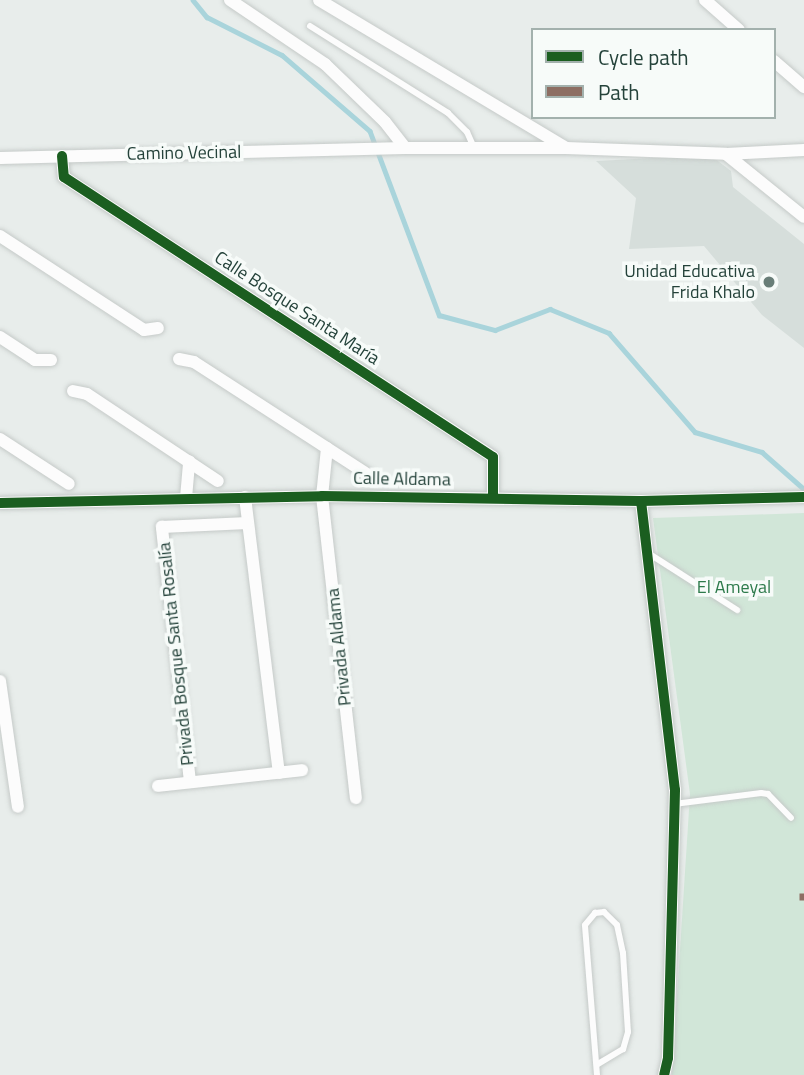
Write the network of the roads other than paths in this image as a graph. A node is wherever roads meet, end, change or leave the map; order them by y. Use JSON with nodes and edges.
{"nodes":[{"id":1,"x":230,"y":0,"type":"edge"},
{"id":2,"x":319,"y":0,"type":"edge"},
{"id":3,"x":705,"y":0,"type":"edge"},
{"id":4,"x":310,"y":26,"type":"dead end"},
{"id":5,"x":737,"y":28,"type":"edge"},
{"id":6,"x":776,"y":63,"type":"edge"},
{"id":7,"x":804,"y":87,"type":"edge"},
{"id":8,"x":405,"y":148,"type":"junction"},
{"id":9,"x":474,"y":148,"type":"junction"},
{"id":10,"x":566,"y":148,"type":"junction"},
{"id":11,"x":804,"y":150,"type":"edge"},
{"id":12,"x":726,"y":154,"type":"junction"},
{"id":13,"x":62,"y":156,"type":"junction"},
{"id":14,"x":0,"y":158,"type":"edge"},
{"id":15,"x":804,"y":217,"type":"edge"},
{"id":16,"x":0,"y":236,"type":"edge"},
{"id":17,"x":158,"y":328,"type":"dead end"},
{"id":18,"x":0,"y":337,"type":"edge"},
{"id":19,"x":179,"y":359,"type":"dead end"},
{"id":20,"x":51,"y":360,"type":"dead end"},
{"id":21,"x":73,"y":391,"type":"dead end"},
{"id":22,"x":0,"y":439,"type":"edge"},
{"id":23,"x":327,"y":448,"type":"junction"},
{"id":24,"x":188,"y":461,"type":"junction"},
{"id":25,"x":373,"y":478,"type":"dead end"},
{"id":26,"x":218,"y":481,"type":"dead end"},
{"id":27,"x":69,"y":484,"type":"dead end"},
{"id":28,"x":322,"y":496,"type":"junction"},
{"id":29,"x":802,"y":497,"type":"edge"},
{"id":30,"x":186,"y":498,"type":"junction"},
{"id":31,"x":493,"y":498,"type":"junction"},
{"id":32,"x":641,"y":501,"type":"junction"},
{"id":33,"x":0,"y":503,"type":"edge"},
{"id":34,"x":246,"y":503,"type":"junction"},
{"id":35,"x":247,"y":523,"type":"junction"},
{"id":36,"x":647,"y":552,"type":"junction"},
{"id":37,"x":737,"y":610,"type":"dead end"},
{"id":38,"x":0,"y":681,"type":"edge"},
{"id":39,"x":302,"y":770,"type":"dead end"},
{"id":40,"x":279,"y":773,"type":"junction"},
{"id":41,"x":190,"y":782,"type":"junction"},
{"id":42,"x":158,"y":786,"type":"dead end"},
{"id":43,"x":356,"y":798,"type":"dead end"},
{"id":44,"x":674,"y":804,"type":"junction"},
{"id":45,"x":18,"y":807,"type":"dead end"},
{"id":46,"x":791,"y":818,"type":"dead end"},
{"id":47,"x":598,"y":1064,"type":"junction"},
{"id":48,"x":597,"y":1075,"type":"edge"},
{"id":49,"x":664,"y":1075,"type":"edge"}],
"edges":[{"from":1,"to":8,"type":"street"},
{"from":2,"to":10,"type":"street"},
{"from":3,"to":5,"type":"street"},
{"from":4,"to":9,"type":"lane"},
{"from":6,"to":7,"type":"street"},
{"from":8,"to":9,"type":"street"},
{"from":8,"to":13,"type":"street","name":"Camino Vecinal"},
{"from":9,"to":10,"type":"street"},
{"from":10,"to":12,"type":"street"},
{"from":11,"to":12,"type":"street"},
{"from":12,"to":15,"type":"street"},
{"from":13,"to":14,"type":"street","name":"Camino Vecinal"},
{"from":13,"to":31,"type":"street","name":"Calle Bosque Santa María"},
{"from":16,"to":17,"type":"street"},
{"from":18,"to":20,"type":"street"},
{"from":19,"to":23,"type":"street"},
{"from":21,"to":24,"type":"street"},
{"from":22,"to":27,"type":"street"},
{"from":23,"to":25,"type":"street"},
{"from":23,"to":28,"type":"street","name":"Privada Aldama"},
{"from":24,"to":26,"type":"street"},
{"from":24,"to":30,"type":"street"},
{"from":28,"to":31,"type":"street","name":"Calle Aldama"},
{"from":28,"to":34,"type":"street","name":"Calle Aldama"},
{"from":28,"to":43,"type":"street","name":"Privada Aldama"},
{"from":29,"to":32,"type":"street","name":"Calle Aldama"},
{"from":30,"to":33,"type":"street","name":"Calle Aldama"},
{"from":30,"to":34,"type":"street","name":"Calle Aldama"},
{"from":31,"to":32,"type":"street","name":"Calle Aldama"},
{"from":32,"to":36,"type":"street"},
{"from":34,"to":35,"type":"street"},
{"from":35,"to":40,"type":"street"},
{"from":35,"to":41,"type":"street","name":"Privada Bosque Santa Rosalía"},
{"from":36,"to":37,"type":"lane"},
{"from":36,"to":44,"type":"street"},
{"from":38,"to":45,"type":"street"},
{"from":39,"to":40,"type":"street","name":"Privada Bosque Santa Rosalía"},
{"from":40,"to":41,"type":"street","name":"Privada Bosque Santa Rosalía"},
{"from":41,"to":42,"type":"street","name":"Privada Bosque Santa Rosalía"},
{"from":44,"to":46,"type":"lane"},
{"from":44,"to":49,"type":"street"},
{"from":47,"to":47,"type":"lane"},
{"from":47,"to":48,"type":"lane"}]}
